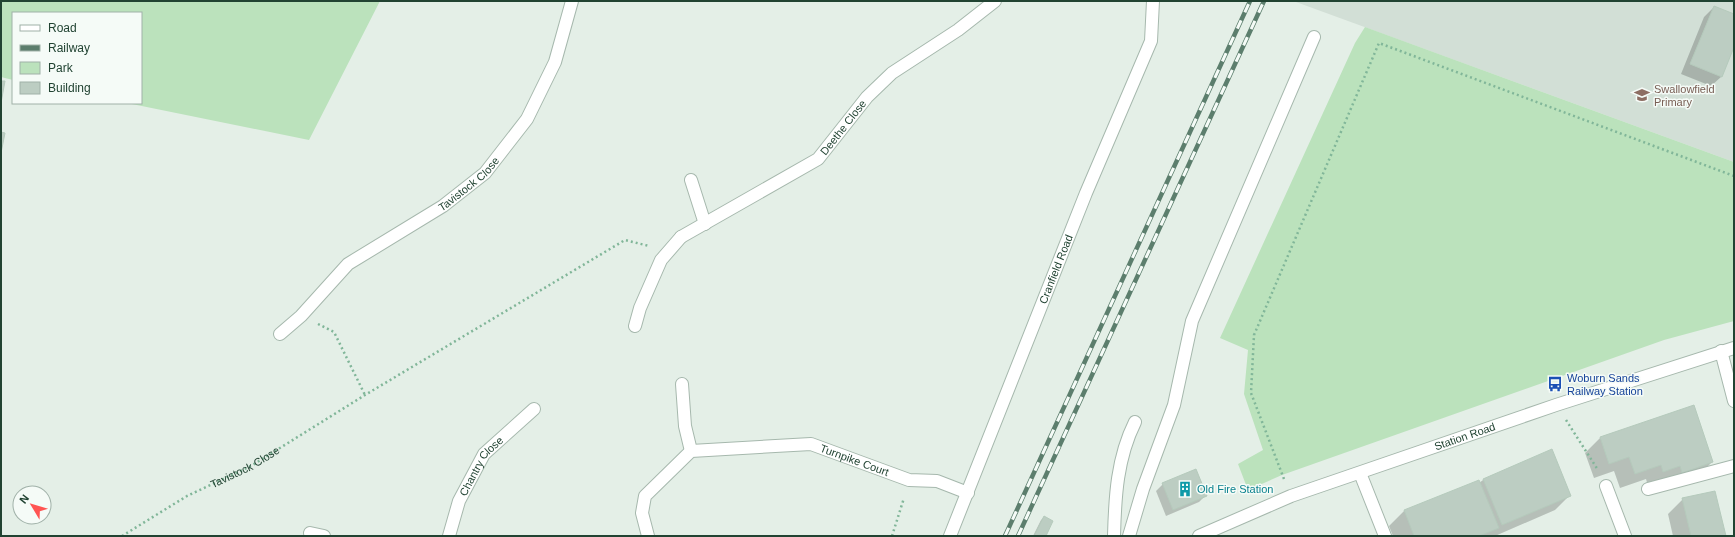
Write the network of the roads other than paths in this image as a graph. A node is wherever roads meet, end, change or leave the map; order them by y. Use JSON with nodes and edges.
{"nodes":[{"id":1,"x":572,"y":1,"type":"edge"},
{"id":2,"x":995,"y":1,"type":"edge"},
{"id":3,"x":1153,"y":1,"type":"edge"},
{"id":4,"x":1314,"y":37,"type":"dead end"},
{"id":5,"x":691,"y":180,"type":"dead end"},
{"id":6,"x":705,"y":224,"type":"junction"},
{"id":7,"x":634,"y":326,"type":"dead end"},
{"id":8,"x":280,"y":334,"type":"dead end"},
{"id":9,"x":1734,"y":348,"type":"edge"},
{"id":10,"x":1721,"y":351,"type":"junction"},
{"id":11,"x":682,"y":384,"type":"dead end"},
{"id":12,"x":1734,"y":402,"type":"edge"},
{"id":13,"x":534,"y":409,"type":"dead end"},
{"id":14,"x":1135,"y":422,"type":"dead end"},
{"id":15,"x":691,"y":451,"type":"junction"},
{"id":16,"x":1734,"y":466,"type":"edge"},
{"id":17,"x":1360,"y":473,"type":"junction"},
{"id":18,"x":1606,"y":486,"type":"road end"},
{"id":19,"x":1648,"y":489,"type":"dead end"},
{"id":20,"x":968,"y":493,"type":"junction"},
{"id":21,"x":310,"y":533,"type":"dead end"},
{"id":22,"x":324,"y":536,"type":"edge"},
{"id":23,"x":449,"y":536,"type":"edge"},
{"id":24,"x":648,"y":536,"type":"edge"},
{"id":25,"x":950,"y":536,"type":"edge"},
{"id":26,"x":1114,"y":536,"type":"edge"},
{"id":27,"x":1129,"y":536,"type":"edge"},
{"id":28,"x":1200,"y":536,"type":"edge"},
{"id":29,"x":1385,"y":536,"type":"edge"},
{"id":30,"x":1625,"y":536,"type":"edge"}],
"edges":[{"from":1,"to":8,"type":"street","name":"Tavistock Close"},
{"from":2,"to":6,"type":"street","name":"Deethe Close"},
{"from":3,"to":20,"type":"street","name":"Cranfield Road"},
{"from":4,"to":27,"type":"street"},
{"from":5,"to":6,"type":"street"},
{"from":6,"to":7,"type":"street","name":"Deethe Close"},
{"from":9,"to":10,"type":"street","name":"Station Road"},
{"from":10,"to":12,"type":"street"},
{"from":10,"to":17,"type":"street","name":"Station Road"},
{"from":11,"to":15,"type":"street"},
{"from":13,"to":23,"type":"street","name":"Chantry Close"},
{"from":14,"to":26,"type":"street"},
{"from":15,"to":20,"type":"street","name":"Turnpike Court"},
{"from":15,"to":24,"type":"street"},
{"from":16,"to":19,"type":"street"},
{"from":17,"to":28,"type":"street","name":"Station Road"},
{"from":17,"to":29,"type":"street"},
{"from":18,"to":30,"type":"street"},
{"from":20,"to":25,"type":"street","name":"Cranfield Road"},
{"from":21,"to":22,"type":"street"}]}
